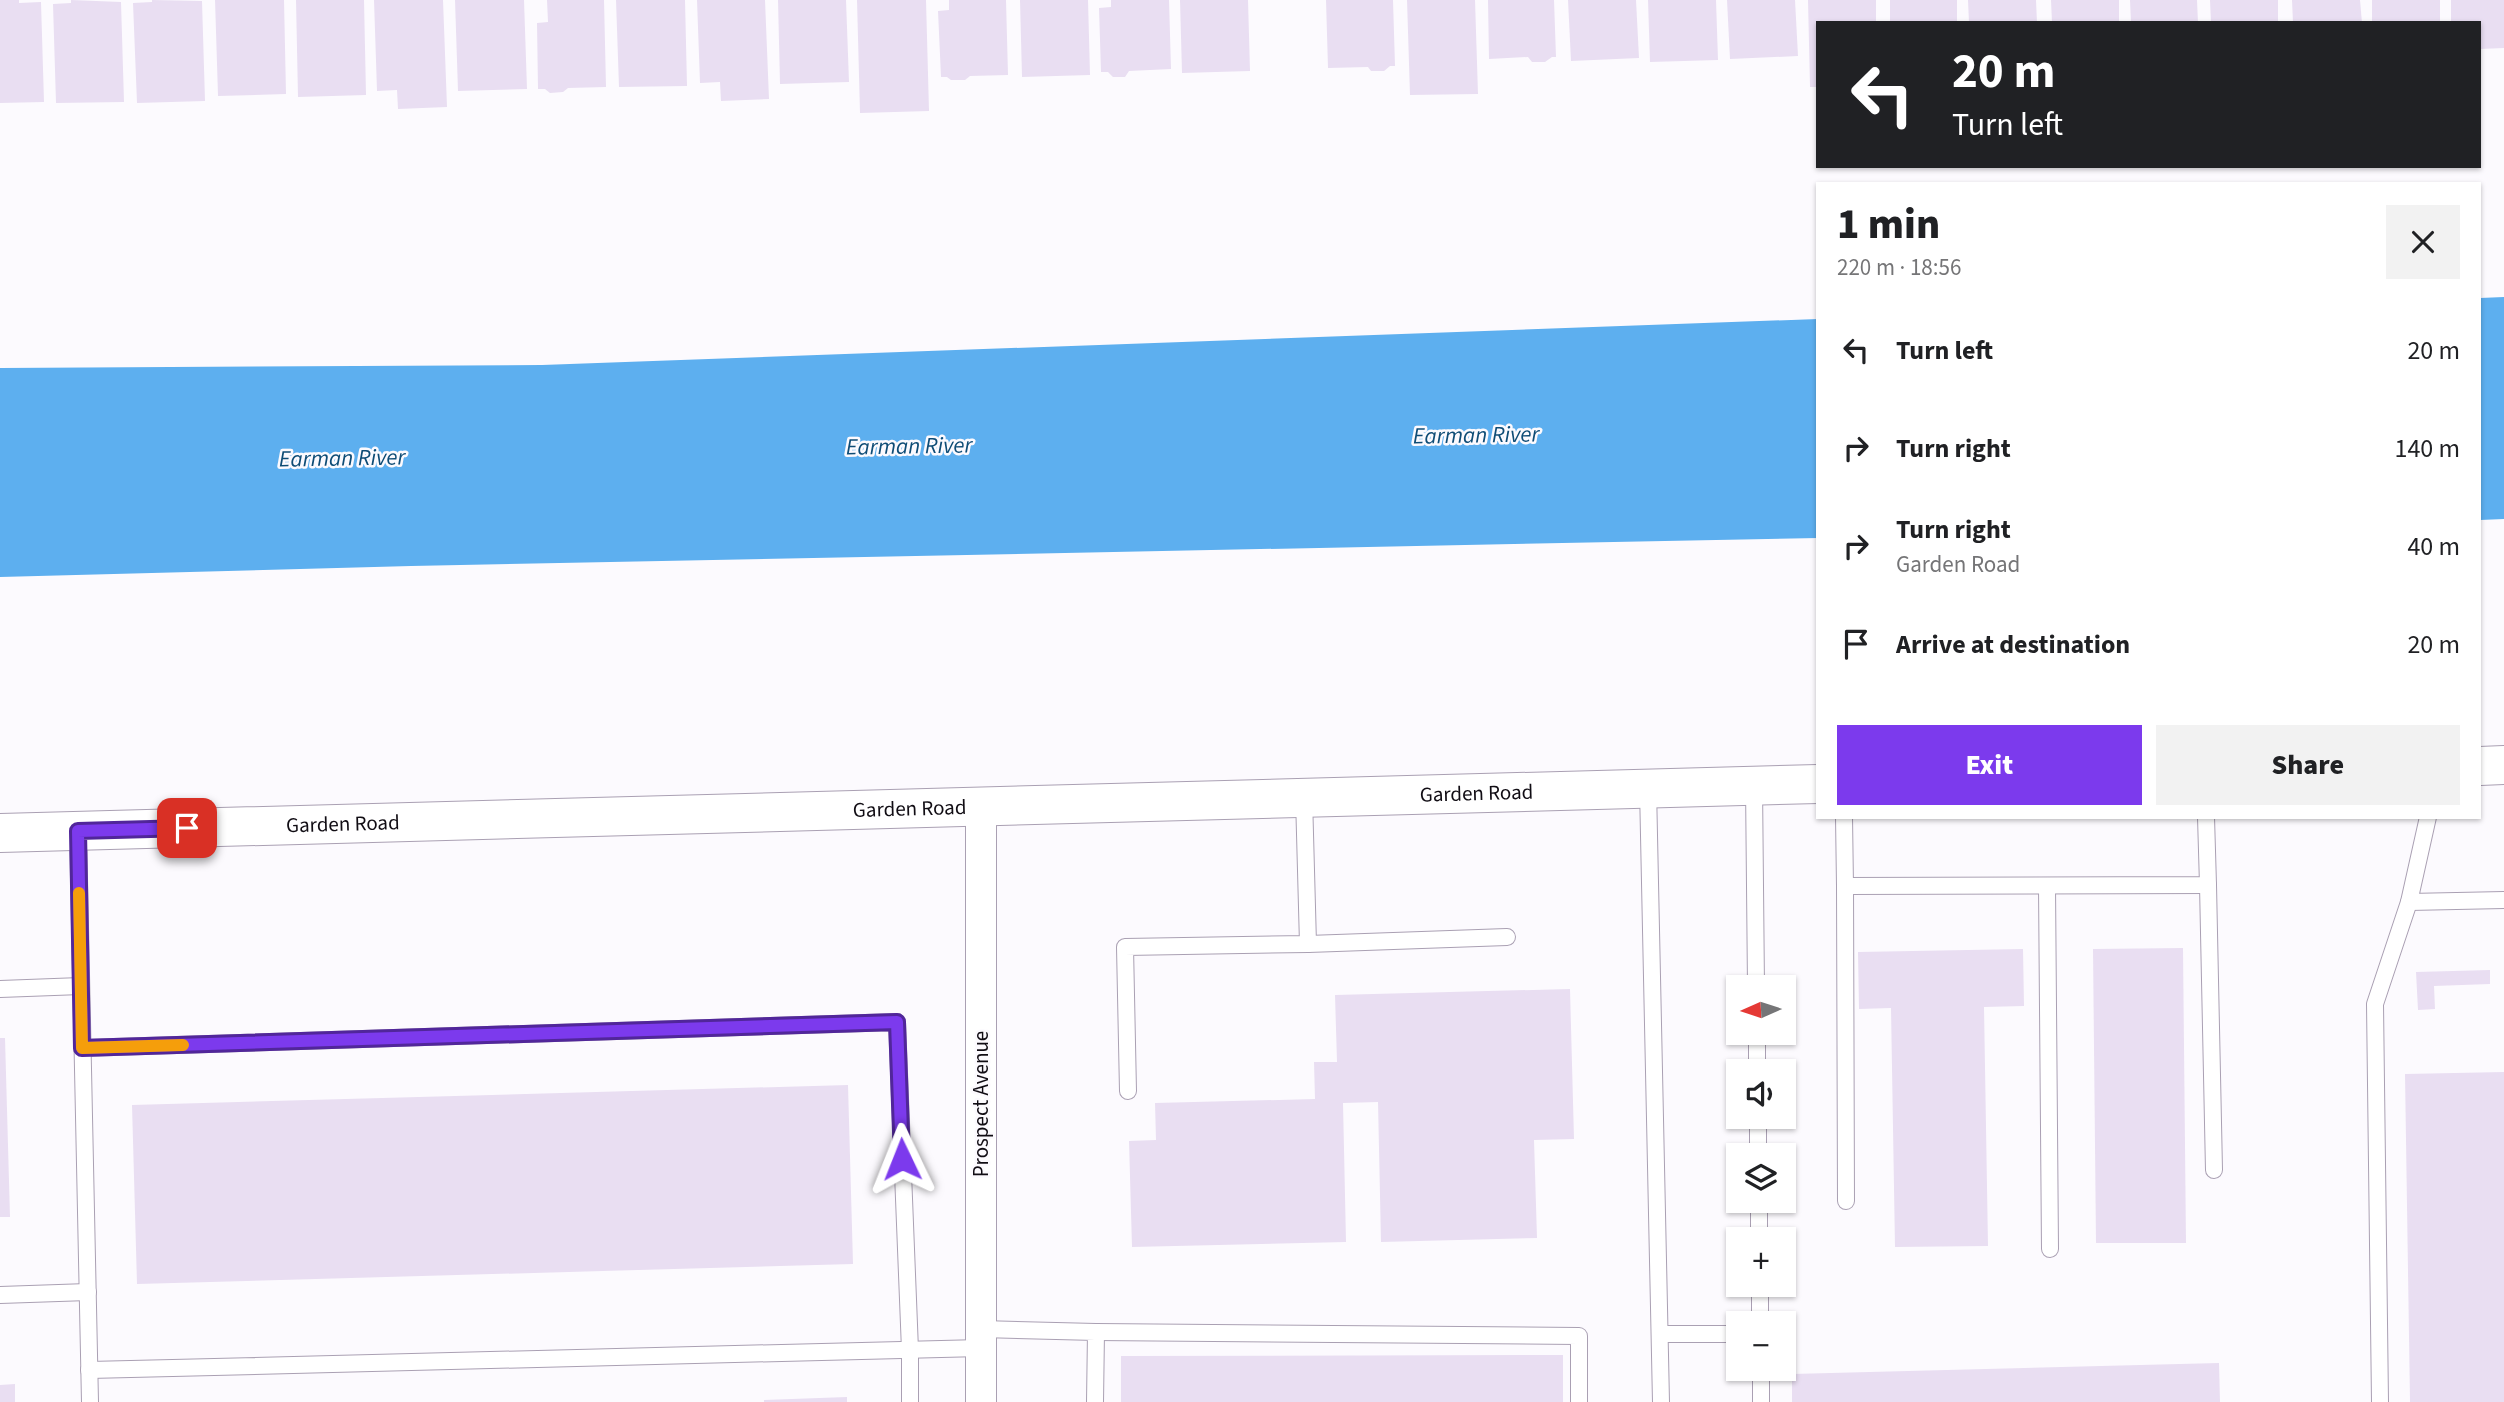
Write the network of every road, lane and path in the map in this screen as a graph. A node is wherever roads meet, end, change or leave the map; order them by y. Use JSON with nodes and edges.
{"nodes":[{"id":1,"x":2504,"y":765,"type":"edge"},
{"id":2,"x":2481,"y":766,"type":"edge"},
{"id":3,"x":1816,"y":784,"type":"edge"},
{"id":4,"x":1754,"y":785,"type":"junction"},
{"id":5,"x":1648,"y":788,"type":"junction"},
{"id":6,"x":1304,"y":797,"type":"junction"},
{"id":7,"x":981,"y":806,"type":"junction"},
{"id":8,"x":1844,"y":819,"type":"edge"},
{"id":9,"x":2206,"y":819,"type":"edge"},
{"id":10,"x":2428,"y":819,"type":"edge"},
{"id":11,"x":78,"y":831,"type":"junction"},
{"id":12,"x":0,"y":833,"type":"edge"},
{"id":13,"x":2208,"y":885,"type":"junction"},
{"id":14,"x":1844,"y":886,"type":"junction"},
{"id":15,"x":2047,"y":886,"type":"junction"},
{"id":16,"x":2504,"y":900,"type":"edge"},
{"id":17,"x":2409,"y":902,"type":"junction"},
{"id":18,"x":1507,"y":937,"type":"dead end"},
{"id":19,"x":1308,"y":944,"type":"junction"},
{"id":20,"x":1756,"y":975,"type":"edge"},
{"id":21,"x":81,"y":986,"type":"junction"},
{"id":22,"x":0,"y":989,"type":"edge"},
{"id":23,"x":82,"y":1048,"type":"junction"},
{"id":24,"x":1128,"y":1091,"type":"dead end"},
{"id":25,"x":2214,"y":1170,"type":"dead end"},
{"id":26,"x":1846,"y":1201,"type":"dead end"},
{"id":27,"x":2050,"y":1249,"type":"dead end"},
{"id":28,"x":88,"y":1292,"type":"junction"},
{"id":29,"x":0,"y":1295,"type":"edge"},
{"id":30,"x":1096,"y":1332,"type":"junction"},
{"id":31,"x":1726,"y":1334,"type":"edge"},
{"id":32,"x":1660,"y":1335,"type":"junction"},
{"id":33,"x":981,"y":1339,"type":"junction"},
{"id":34,"x":910,"y":1350,"type":"junction"},
{"id":35,"x":89,"y":1370,"type":"junction"},
{"id":36,"x":1761,"y":1381,"type":"edge"},
{"id":37,"x":90,"y":1402,"type":"edge"},
{"id":38,"x":910,"y":1402,"type":"edge"},
{"id":39,"x":981,"y":1402,"type":"edge"},
{"id":40,"x":1096,"y":1402,"type":"edge"},
{"id":41,"x":1579,"y":1402,"type":"edge"},
{"id":42,"x":1661,"y":1402,"type":"edge"},
{"id":43,"x":1761,"y":1402,"type":"edge"},
{"id":44,"x":2380,"y":1402,"type":"edge"}],
"edges":[{"from":1,"to":2,"type":"street"},
{"from":3,"to":4,"type":"street","name":"Garden Road"},
{"from":4,"to":5,"type":"street","name":"Garden Road"},
{"from":4,"to":20,"type":"lane"},
{"from":5,"to":6,"type":"street","name":"Garden Road"},
{"from":5,"to":32,"type":"lane"},
{"from":6,"to":7,"type":"street","name":"Garden Road"},
{"from":6,"to":19,"type":"lane"},
{"from":7,"to":11,"type":"street","name":"Garden Road"},
{"from":7,"to":33,"type":"street","name":"Prospect Avenue"},
{"from":8,"to":14,"type":"lane"},
{"from":9,"to":13,"type":"lane"},
{"from":10,"to":17,"type":"lane"},
{"from":11,"to":12,"type":"street","name":"Garden Road"},
{"from":11,"to":21,"type":"lane"},
{"from":13,"to":15,"type":"lane"},
{"from":13,"to":25,"type":"lane"},
{"from":14,"to":15,"type":"lane"},
{"from":14,"to":26,"type":"lane"},
{"from":15,"to":27,"type":"lane"},
{"from":16,"to":17,"type":"lane"},
{"from":17,"to":44,"type":"lane"},
{"from":18,"to":19,"type":"lane"},
{"from":19,"to":24,"type":"lane"},
{"from":21,"to":22,"type":"lane"},
{"from":21,"to":23,"type":"lane"},
{"from":23,"to":28,"type":"lane"},
{"from":23,"to":34,"type":"lane"},
{"from":28,"to":29,"type":"lane"},
{"from":28,"to":35,"type":"lane"},
{"from":30,"to":33,"type":"lane"},
{"from":30,"to":40,"type":"lane"},
{"from":30,"to":41,"type":"lane"},
{"from":31,"to":32,"type":"lane"},
{"from":32,"to":42,"type":"lane"},
{"from":33,"to":34,"type":"lane"},
{"from":33,"to":39,"type":"street","name":"Prospect Avenue"},
{"from":34,"to":35,"type":"lane"},
{"from":34,"to":38,"type":"lane"},
{"from":35,"to":37,"type":"lane"},
{"from":36,"to":43,"type":"lane"}]}
